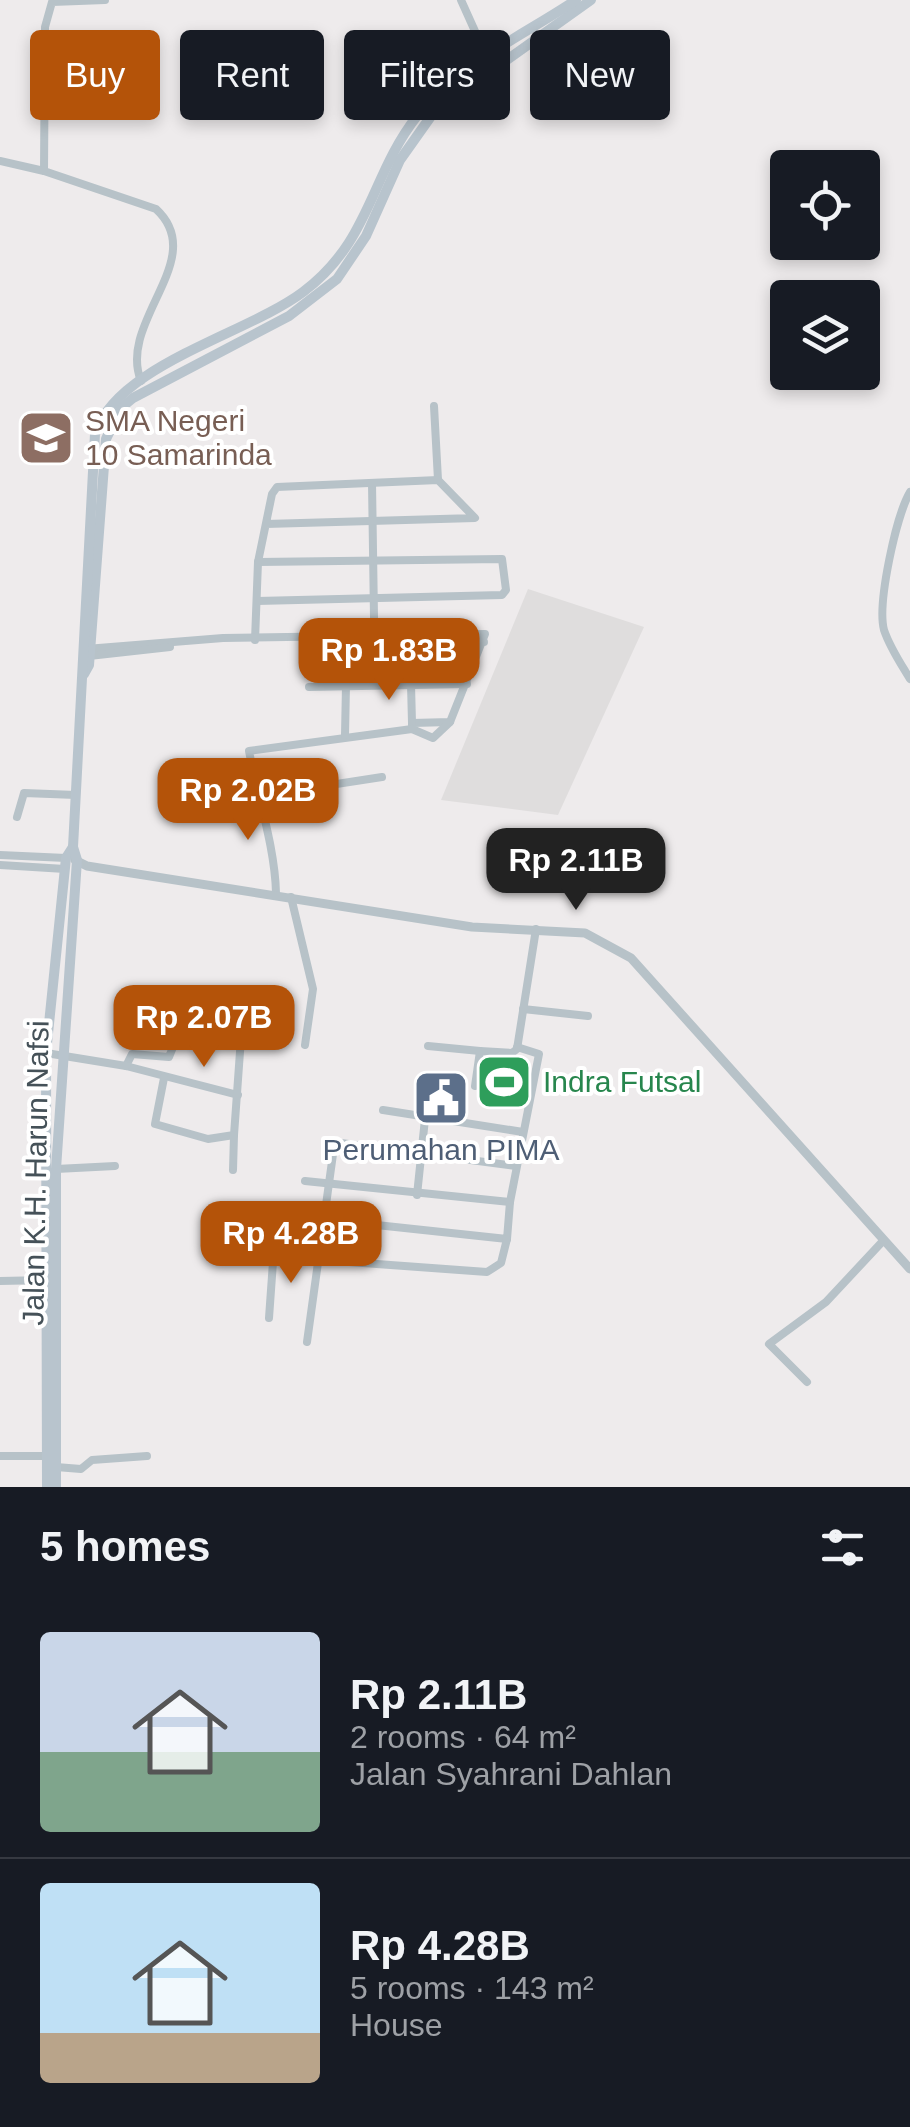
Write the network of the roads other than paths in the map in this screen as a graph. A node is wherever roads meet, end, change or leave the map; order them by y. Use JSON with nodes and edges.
{"nodes":[{"id":1,"x":105,"y":0,"type":"edge"},
{"id":2,"x":461,"y":0,"type":"edge"},
{"id":3,"x":576,"y":0,"type":"edge"},
{"id":4,"x":591,"y":0,"type":"edge"},
{"id":5,"x":473,"y":30,"type":"edge"},
{"id":6,"x":510,"y":42,"type":"edge"},
{"id":7,"x":510,"y":57,"type":"edge"},
{"id":8,"x":414,"y":120,"type":"edge"},
{"id":9,"x":429,"y":120,"type":"edge"},
{"id":10,"x":0,"y":161,"type":"edge"},
{"id":11,"x":44,"y":171,"type":"junction"},
{"id":12,"x":261,"y":324,"type":"junction"},
{"id":13,"x":142,"y":382,"type":"junction"},
{"id":14,"x":434,"y":406,"type":"dead end"},
{"id":15,"x":438,"y":480,"type":"junction"},
{"id":16,"x":372,"y":483,"type":"junction"},
{"id":17,"x":910,"y":492,"type":"edge"},
{"id":18,"x":373,"y":520,"type":"junction"},
{"id":19,"x":266,"y":524,"type":"junction"},
{"id":20,"x":373,"y":561,"type":"junction"},
{"id":21,"x":258,"y":562,"type":"junction"},
{"id":22,"x":374,"y":599,"type":"junction"},
{"id":23,"x":258,"y":601,"type":"junction"},
{"id":24,"x":255,"y":639,"type":"junction"},
{"id":25,"x":376,"y":639,"type":"junction"},
{"id":26,"x":86,"y":652,"type":"junction"},
{"id":27,"x":910,"y":680,"type":"edge"},
{"id":28,"x":376,"y":684,"type":"junction"},
{"id":29,"x":411,"y":684,"type":"junction"},
{"id":30,"x":468,"y":684,"type":"junction"},
{"id":31,"x":346,"y":685,"type":"junction"},
{"id":32,"x":309,"y":686,"type":"dead end"},
{"id":33,"x":450,"y":722,"type":"junction"},
{"id":34,"x":412,"y":726,"type":"junction"},
{"id":35,"x":345,"y":735,"type":"junction"},
{"id":36,"x":382,"y":777,"type":"dead end"},
{"id":37,"x":259,"y":794,"type":"junction"},
{"id":38,"x":76,"y":795,"type":"junction"},
{"id":39,"x":196,"y":801,"type":"dead end"},
{"id":40,"x":18,"y":817,"type":"dead end"},
{"id":41,"x":0,"y":855,"type":"edge"},
{"id":42,"x":0,"y":865,"type":"edge"},
{"id":43,"x":74,"y":865,"type":"junction"},
{"id":44,"x":276,"y":890,"type":"junction"},
{"id":45,"x":290,"y":896,"type":"junction"},
{"id":46,"x":536,"y":929,"type":"junction"},
{"id":47,"x":523,"y":1009,"type":"junction"},
{"id":48,"x":588,"y":1016,"type":"dead end"},
{"id":49,"x":185,"y":1017,"type":"dead end"},
{"id":50,"x":242,"y":1024,"type":"dead end"},
{"id":51,"x":305,"y":1045,"type":"dead end"},
{"id":52,"x":428,"y":1046,"type":"dead end"},
{"id":53,"x":517,"y":1046,"type":"junction"},
{"id":54,"x":480,"y":1050,"type":"junction"},
{"id":55,"x":46,"y":1052,"type":"junction"},
{"id":56,"x":61,"y":1054,"type":"junction"},
{"id":57,"x":126,"y":1066,"type":"junction"},
{"id":58,"x":164,"y":1078,"type":"junction"},
{"id":59,"x":476,"y":1086,"type":"dead end"},
{"id":60,"x":238,"y":1095,"type":"junction"},
{"id":61,"x":383,"y":1110,"type":"dead end"},
{"id":62,"x":426,"y":1119,"type":"junction"},
{"id":63,"x":523,"y":1132,"type":"junction"},
{"id":64,"x":234,"y":1136,"type":"junction"},
{"id":65,"x":423,"y":1154,"type":"junction"},
{"id":66,"x":115,"y":1166,"type":"dead end"},
{"id":67,"x":516,"y":1166,"type":"junction"},
{"id":68,"x":56,"y":1170,"type":"junction"},
{"id":69,"x":233,"y":1170,"type":"dead end"},
{"id":70,"x":306,"y":1182,"type":"dead end"},
{"id":71,"x":329,"y":1184,"type":"junction"},
{"id":72,"x":417,"y":1194,"type":"junction"},
{"id":73,"x":510,"y":1202,"type":"junction"},
{"id":74,"x":274,"y":1214,"type":"dead end"},
{"id":75,"x":324,"y":1220,"type":"junction"},
{"id":76,"x":507,"y":1239,"type":"junction"},
{"id":77,"x":882,"y":1242,"type":"junction"},
{"id":78,"x":319,"y":1262,"type":"junction"},
{"id":79,"x":53,"y":1266,"type":"junction"},
{"id":80,"x":910,"y":1269,"type":"edge"},
{"id":81,"x":47,"y":1280,"type":"junction"},
{"id":82,"x":0,"y":1281,"type":"edge"},
{"id":83,"x":270,"y":1318,"type":"dead end"},
{"id":84,"x":307,"y":1342,"type":"dead end"},
{"id":85,"x":807,"y":1382,"type":"dead end"},
{"id":86,"x":0,"y":1456,"type":"edge"},
{"id":87,"x":47,"y":1456,"type":"junction"},
{"id":88,"x":148,"y":1456,"type":"dead end"},
{"id":89,"x":56,"y":1467,"type":"junction"},
{"id":90,"x":47,"y":1487,"type":"edge"},
{"id":91,"x":56,"y":1487,"type":"edge"}],
"edges":[{"from":1,"to":11,"type":"street"},
{"from":2,"to":5,"type":"street"},
{"from":3,"to":6,"type":"main road"},
{"from":4,"to":7,"type":"main road"},
{"from":8,"to":12,"type":"main road"},
{"from":9,"to":12,"type":"main road"},
{"from":10,"to":11,"type":"street"},
{"from":11,"to":13,"type":"street"},
{"from":12,"to":13,"type":"main road"},
{"from":12,"to":26,"type":"main road"},
{"from":13,"to":26,"type":"main road"},
{"from":14,"to":15,"type":"street"},
{"from":15,"to":16,"type":"street"},
{"from":15,"to":18,"type":"street"},
{"from":16,"to":18,"type":"street"},
{"from":16,"to":19,"type":"street"},
{"from":17,"to":27,"type":"street"},
{"from":18,"to":19,"type":"street"},
{"from":18,"to":20,"type":"street"},
{"from":19,"to":21,"type":"street"},
{"from":20,"to":21,"type":"street"},
{"from":20,"to":22,"type":"street"},
{"from":20,"to":22,"type":"street"},
{"from":21,"to":23,"type":"street"},
{"from":22,"to":23,"type":"street"},
{"from":22,"to":25,"type":"street"},
{"from":23,"to":24,"type":"street"},
{"from":24,"to":25,"type":"street"},
{"from":24,"to":26,"type":"street"},
{"from":25,"to":28,"type":"street"},
{"from":25,"to":30,"type":"street"},
{"from":26,"to":38,"type":"main road"},
{"from":28,"to":29,"type":"street"},
{"from":28,"to":31,"type":"street"},
{"from":29,"to":30,"type":"street"},
{"from":29,"to":34,"type":"street"},
{"from":30,"to":33,"type":"street"},
{"from":31,"to":32,"type":"street"},
{"from":31,"to":35,"type":"street"},
{"from":33,"to":34,"type":"street"},
{"from":33,"to":34,"type":"street"},
{"from":34,"to":35,"type":"street"},
{"from":35,"to":37,"type":"street"},
{"from":36,"to":37,"type":"street"},
{"from":37,"to":39,"type":"street"},
{"from":37,"to":44,"type":"street"},
{"from":38,"to":40,"type":"street"},
{"from":38,"to":43,"type":"main road"},
{"from":41,"to":43,"type":"street"},
{"from":42,"to":43,"type":"street"},
{"from":43,"to":44,"type":"street"},
{"from":43,"to":55,"type":"main road","name":"Jalan K.H. Harun Nafsi"},
{"from":43,"to":56,"type":"main road","name":"Jalan K.H. Harun Nafsi"},
{"from":44,"to":45,"type":"street"},
{"from":45,"to":46,"type":"street"},
{"from":45,"to":51,"type":"street"},
{"from":46,"to":47,"type":"street"},
{"from":46,"to":77,"type":"street"},
{"from":47,"to":48,"type":"street"},
{"from":47,"to":53,"type":"street"},
{"from":49,"to":57,"type":"street"},
{"from":50,"to":60,"type":"street"},
{"from":52,"to":54,"type":"street"},
{"from":53,"to":54,"type":"street"},
{"from":53,"to":63,"type":"street"},
{"from":54,"to":59,"type":"street"},
{"from":55,"to":56,"type":"street"},
{"from":55,"to":79,"type":"main road","name":"Jalan K.H. Harun Nafsi"},
{"from":56,"to":57,"type":"street"},
{"from":56,"to":68,"type":"main road","name":"Jalan K.H. Harun Nafsi"},
{"from":57,"to":58,"type":"street"},
{"from":58,"to":60,"type":"street"},
{"from":58,"to":64,"type":"street"},
{"from":60,"to":64,"type":"street"},
{"from":61,"to":62,"type":"street"},
{"from":62,"to":63,"type":"street"},
{"from":62,"to":65,"type":"street"},
{"from":63,"to":67,"type":"street"},
{"from":64,"to":69,"type":"street"},
{"from":65,"to":67,"type":"street"},
{"from":65,"to":71,"type":"street"},
{"from":65,"to":72,"type":"street"},
{"from":66,"to":68,"type":"street"},
{"from":67,"to":73,"type":"street"},
{"from":68,"to":79,"type":"main road","name":"Jalan K.H. Harun Nafsi"},
{"from":70,"to":71,"type":"street"},
{"from":71,"to":72,"type":"street"},
{"from":71,"to":75,"type":"street"},
{"from":72,"to":73,"type":"street"},
{"from":73,"to":76,"type":"street"},
{"from":74,"to":75,"type":"street"},
{"from":75,"to":76,"type":"street"},
{"from":75,"to":78,"type":"street"},
{"from":76,"to":78,"type":"street"},
{"from":77,"to":80,"type":"street"},
{"from":77,"to":85,"type":"street"},
{"from":78,"to":83,"type":"street"},
{"from":78,"to":84,"type":"street"},
{"from":79,"to":81,"type":"main road","name":"Jalan K.H. Harun Nafsi"},
{"from":79,"to":89,"type":"main road","name":"Jalan K.H. Harun Nafsi"},
{"from":81,"to":82,"type":"street"},
{"from":81,"to":87,"type":"main road","name":"Jalan K.H. Harun Nafsi"},
{"from":86,"to":87,"type":"street"},
{"from":87,"to":90,"type":"main road","name":"Jalan K.H. Harun Nafsi"},
{"from":88,"to":89,"type":"street"},
{"from":89,"to":91,"type":"main road","name":"Jalan K.H. Harun Nafsi"}]}
